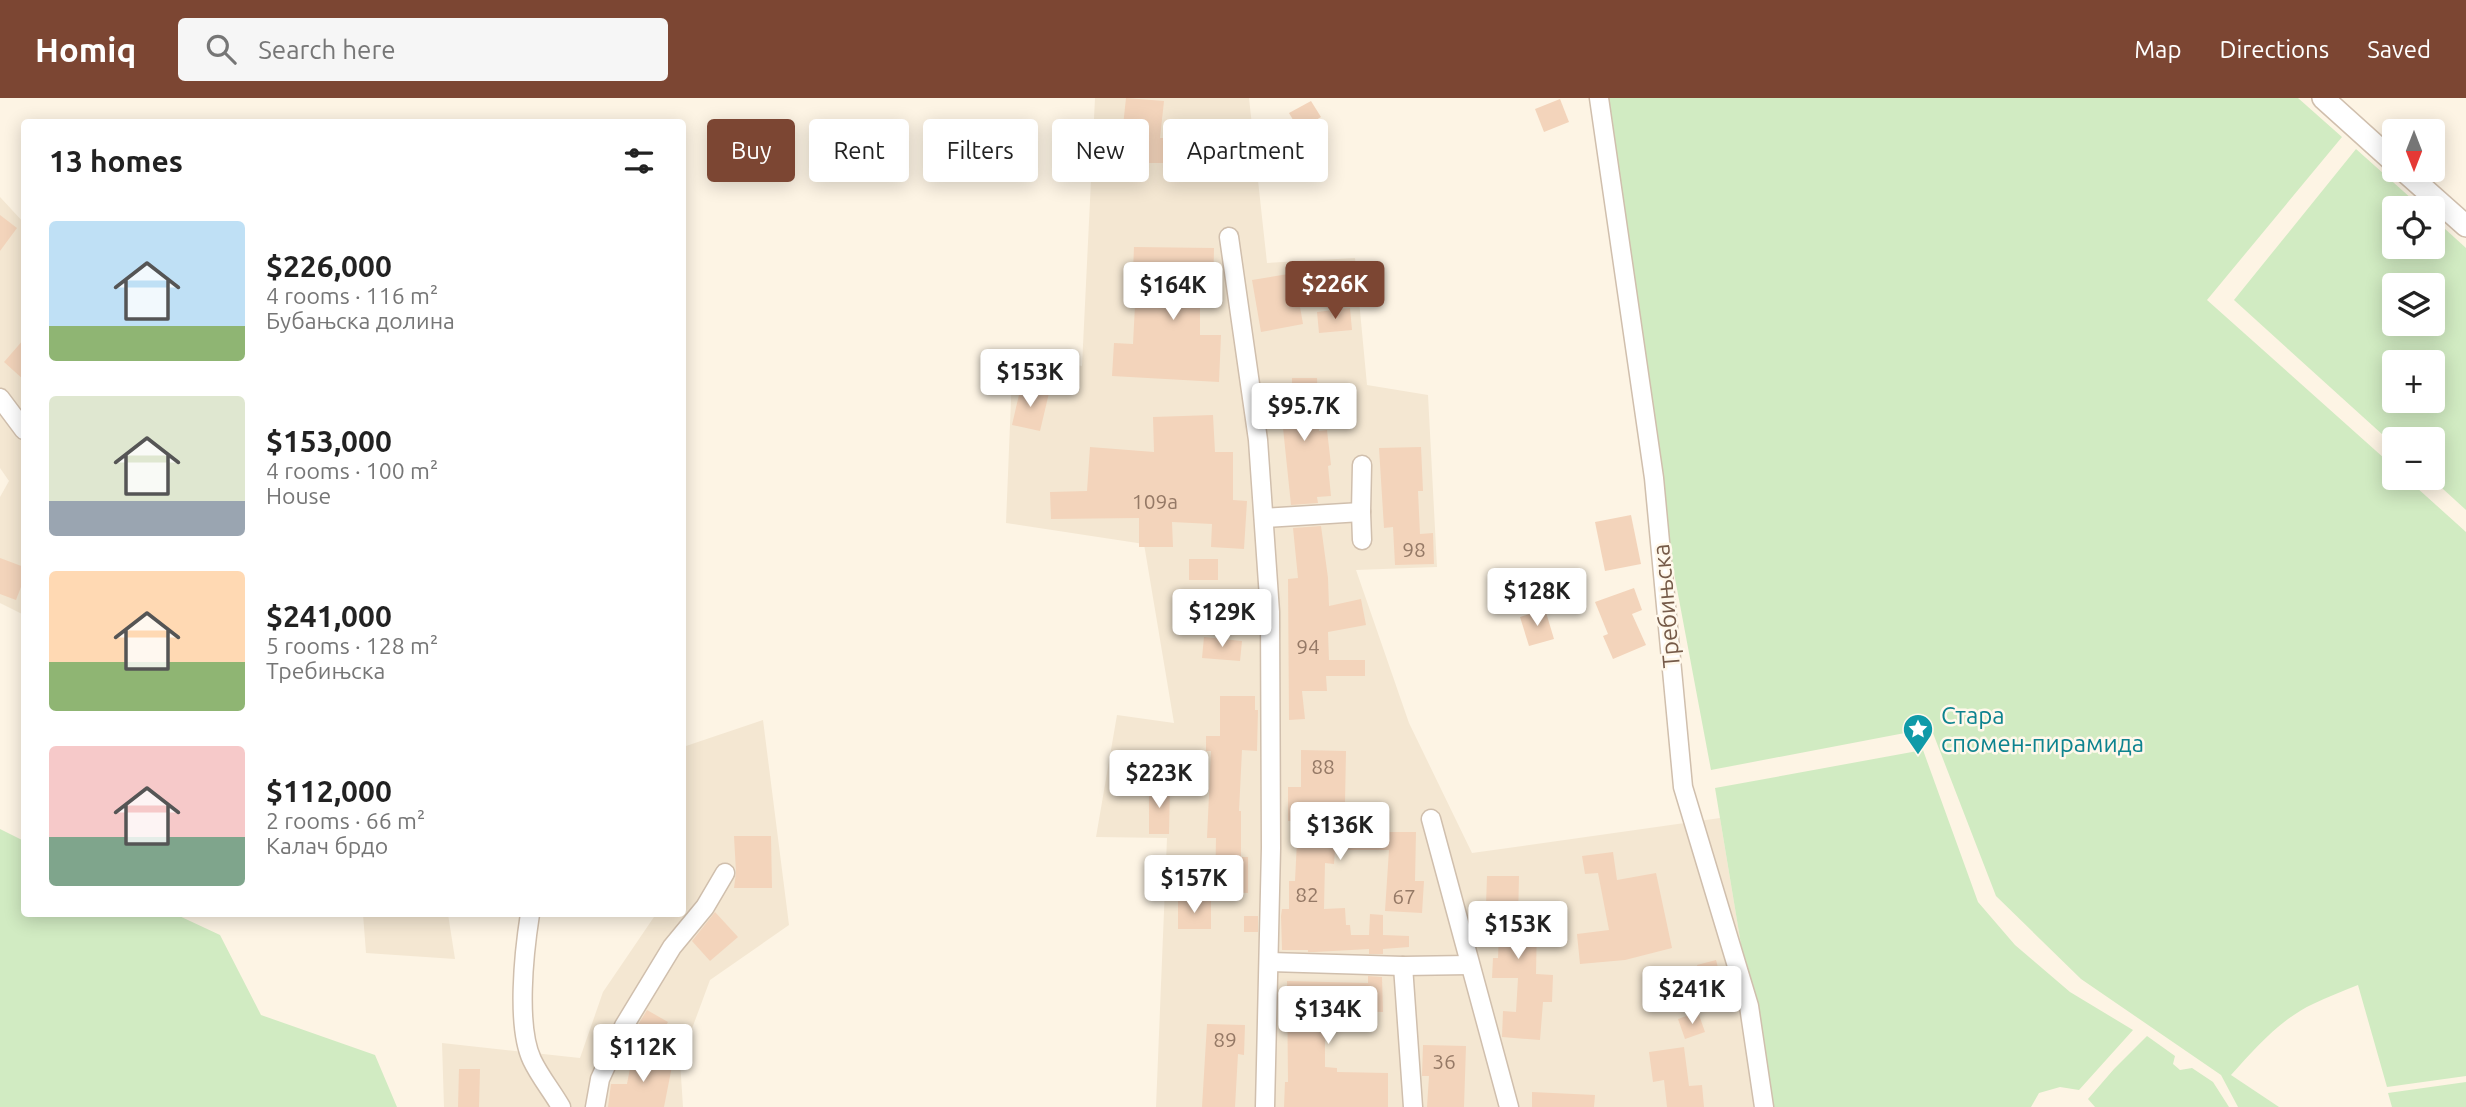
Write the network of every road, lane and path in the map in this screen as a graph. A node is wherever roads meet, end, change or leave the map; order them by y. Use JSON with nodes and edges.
{"nodes":[{"id":1,"x":1599,"y":98,"type":"edge"},
{"id":2,"x":2323,"y":98,"type":"edge"},
{"id":3,"x":2382,"y":151,"type":"edge"},
{"id":4,"x":2416,"y":182,"type":"edge"},
{"id":5,"x":2466,"y":226,"type":"edge"},
{"id":6,"x":1229,"y":237,"type":"dead end"},
{"id":7,"x":0,"y":398,"type":"edge"},
{"id":8,"x":21,"y":426,"type":"edge"},
{"id":9,"x":1362,"y":465,"type":"dead end"},
{"id":10,"x":1361,"y":512,"type":"junction"},
{"id":11,"x":1264,"y":519,"type":"junction"},
{"id":12,"x":1362,"y":540,"type":"dead end"},
{"id":13,"x":1431,"y":819,"type":"dead end"},
{"id":14,"x":725,"y":873,"type":"dead end"},
{"id":15,"x":530,"y":917,"type":"edge"},
{"id":16,"x":1269,"y":962,"type":"junction"},
{"id":17,"x":1469,"y":965,"type":"junction"},
{"id":18,"x":1403,"y":966,"type":"junction"},
{"id":19,"x":561,"y":1107,"type":"edge"},
{"id":20,"x":595,"y":1107,"type":"edge"},
{"id":21,"x":1265,"y":1107,"type":"edge"},
{"id":22,"x":1413,"y":1107,"type":"edge"},
{"id":23,"x":1509,"y":1107,"type":"edge"},
{"id":24,"x":1764,"y":1107,"type":"edge"}],
"edges":[{"from":1,"to":24,"type":"street","name":"Требињска"},
{"from":2,"to":3,"type":"street"},
{"from":4,"to":5,"type":"street"},
{"from":6,"to":11,"type":"street"},
{"from":7,"to":8,"type":"street"},
{"from":9,"to":10,"type":"street"},
{"from":10,"to":11,"type":"street"},
{"from":10,"to":12,"type":"street"},
{"from":11,"to":16,"type":"street"},
{"from":13,"to":17,"type":"street"},
{"from":14,"to":20,"type":"street"},
{"from":15,"to":19,"type":"street"},
{"from":16,"to":18,"type":"street"},
{"from":16,"to":21,"type":"street"},
{"from":17,"to":18,"type":"street"},
{"from":17,"to":23,"type":"street"},
{"from":18,"to":22,"type":"street"}]}
